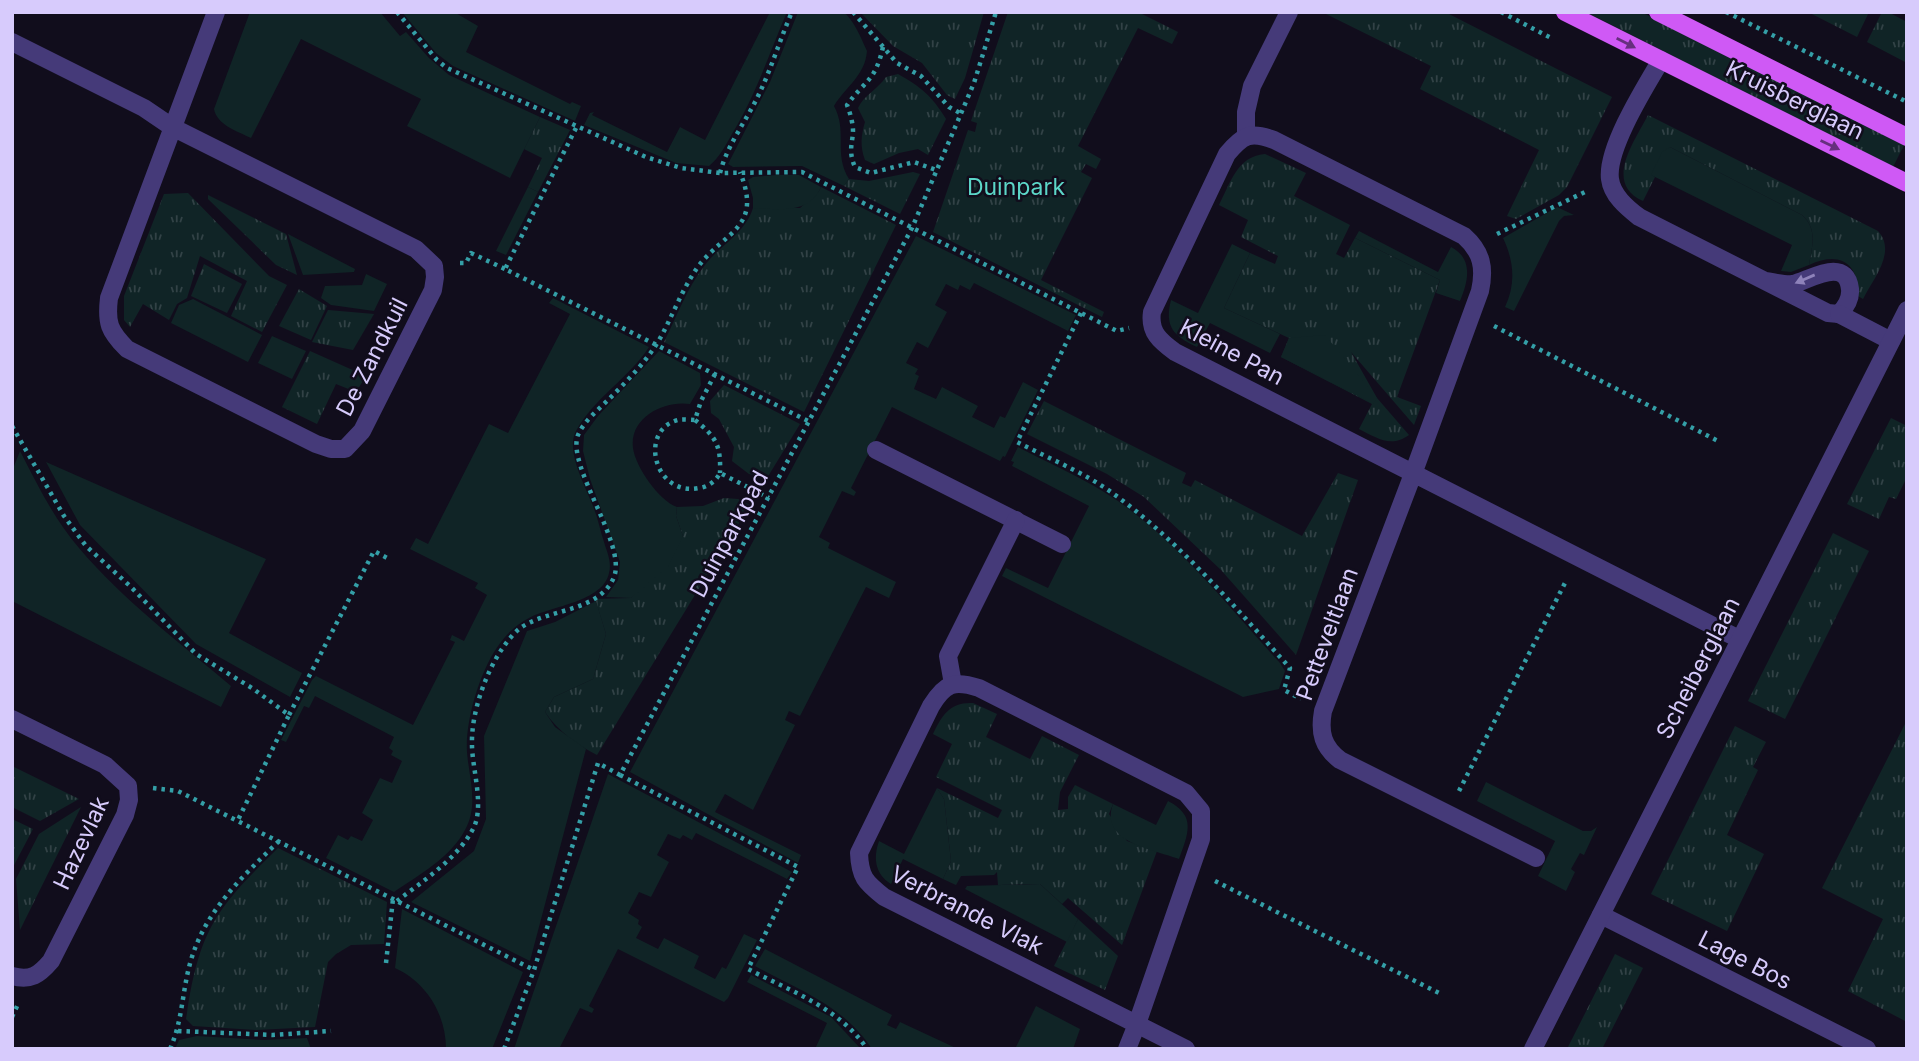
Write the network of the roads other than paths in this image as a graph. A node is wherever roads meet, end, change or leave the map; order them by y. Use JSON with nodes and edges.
{"nodes":[{"id":1,"x":216,"y":12,"type":"edge"},
{"id":2,"x":1289,"y":12,"type":"edge"},
{"id":3,"x":1565,"y":12,"type":"edge"},
{"id":4,"x":1658,"y":12,"type":"edge"},
{"id":5,"x":12,"y":42,"type":"edge"},
{"id":6,"x":1661,"y":60,"type":"junction"},
{"id":7,"x":172,"y":127,"type":"junction"},
{"id":8,"x":1246,"y":136,"type":"junction"},
{"id":9,"x":1907,"y":137,"type":"edge"},
{"id":10,"x":1907,"y":183,"type":"edge"},
{"id":11,"x":1765,"y":281,"type":"junction"},
{"id":12,"x":1907,"y":310,"type":"edge"},
{"id":13,"x":1839,"y":314,"type":"junction"},
{"id":14,"x":1891,"y":341,"type":"junction"},
{"id":15,"x":876,"y":450,"type":"dead end"},
{"id":16,"x":1413,"y":474,"type":"junction"},
{"id":17,"x":1016,"y":520,"type":"junction"},
{"id":18,"x":1062,"y":544,"type":"dead end"},
{"id":19,"x":1739,"y":639,"type":"junction"},
{"id":20,"x":953,"y":684,"type":"junction"},
{"id":21,"x":12,"y":719,"type":"edge"},
{"id":22,"x":1536,"y":858,"type":"dead end"},
{"id":23,"x":1601,"y":915,"type":"junction"},
{"id":24,"x":12,"y":976,"type":"edge"},
{"id":25,"x":1137,"y":1024,"type":"junction"},
{"id":26,"x":1127,"y":1049,"type":"edge"},
{"id":27,"x":1186,"y":1049,"type":"edge"},
{"id":28,"x":1533,"y":1049,"type":"edge"},
{"id":29,"x":1867,"y":1049,"type":"edge"}],
"edges":[{"from":1,"to":7,"type":"street"},
{"from":2,"to":8,"type":"street"},
{"from":3,"to":6,"type":"main road","name":"Kruisberglaan","one_way":true},
{"from":4,"to":9,"type":"main road","name":"Kruisberglaan"},
{"from":5,"to":7,"type":"street"},
{"from":6,"to":10,"type":"main road","name":"Kruisberglaan","one_way":true},
{"from":6,"to":11,"type":"street"},
{"from":7,"to":7,"type":"street","name":"De Zandkuil"},
{"from":8,"to":16,"type":"street"},
{"from":8,"to":16,"type":"street","name":"Kleine Pan"},
{"from":11,"to":13,"type":"street"},
{"from":13,"to":11,"type":"street","one_way":true},
{"from":12,"to":14,"type":"street","name":"Scheiberglaan"},
{"from":13,"to":14,"type":"street"},
{"from":14,"to":19,"type":"street","name":"Scheiberglaan"},
{"from":15,"to":17,"type":"street"},
{"from":16,"to":19,"type":"street","name":"Kleine Pan"},
{"from":16,"to":22,"type":"street","name":"Petteveltlaan"},
{"from":17,"to":18,"type":"street"},
{"from":17,"to":20,"type":"street"},
{"from":19,"to":23,"type":"street","name":"Scheiberglaan"},
{"from":20,"to":25,"type":"street"},
{"from":20,"to":25,"type":"street","name":"Verbrande Vlak"},
{"from":21,"to":24,"type":"street","name":"Hazevlak"},
{"from":23,"to":28,"type":"street","name":"Scheiberglaan"},
{"from":23,"to":29,"type":"street","name":"Lage Bos"},
{"from":25,"to":26,"type":"street"},
{"from":25,"to":27,"type":"street","name":"Verbrande Vlak"}]}
